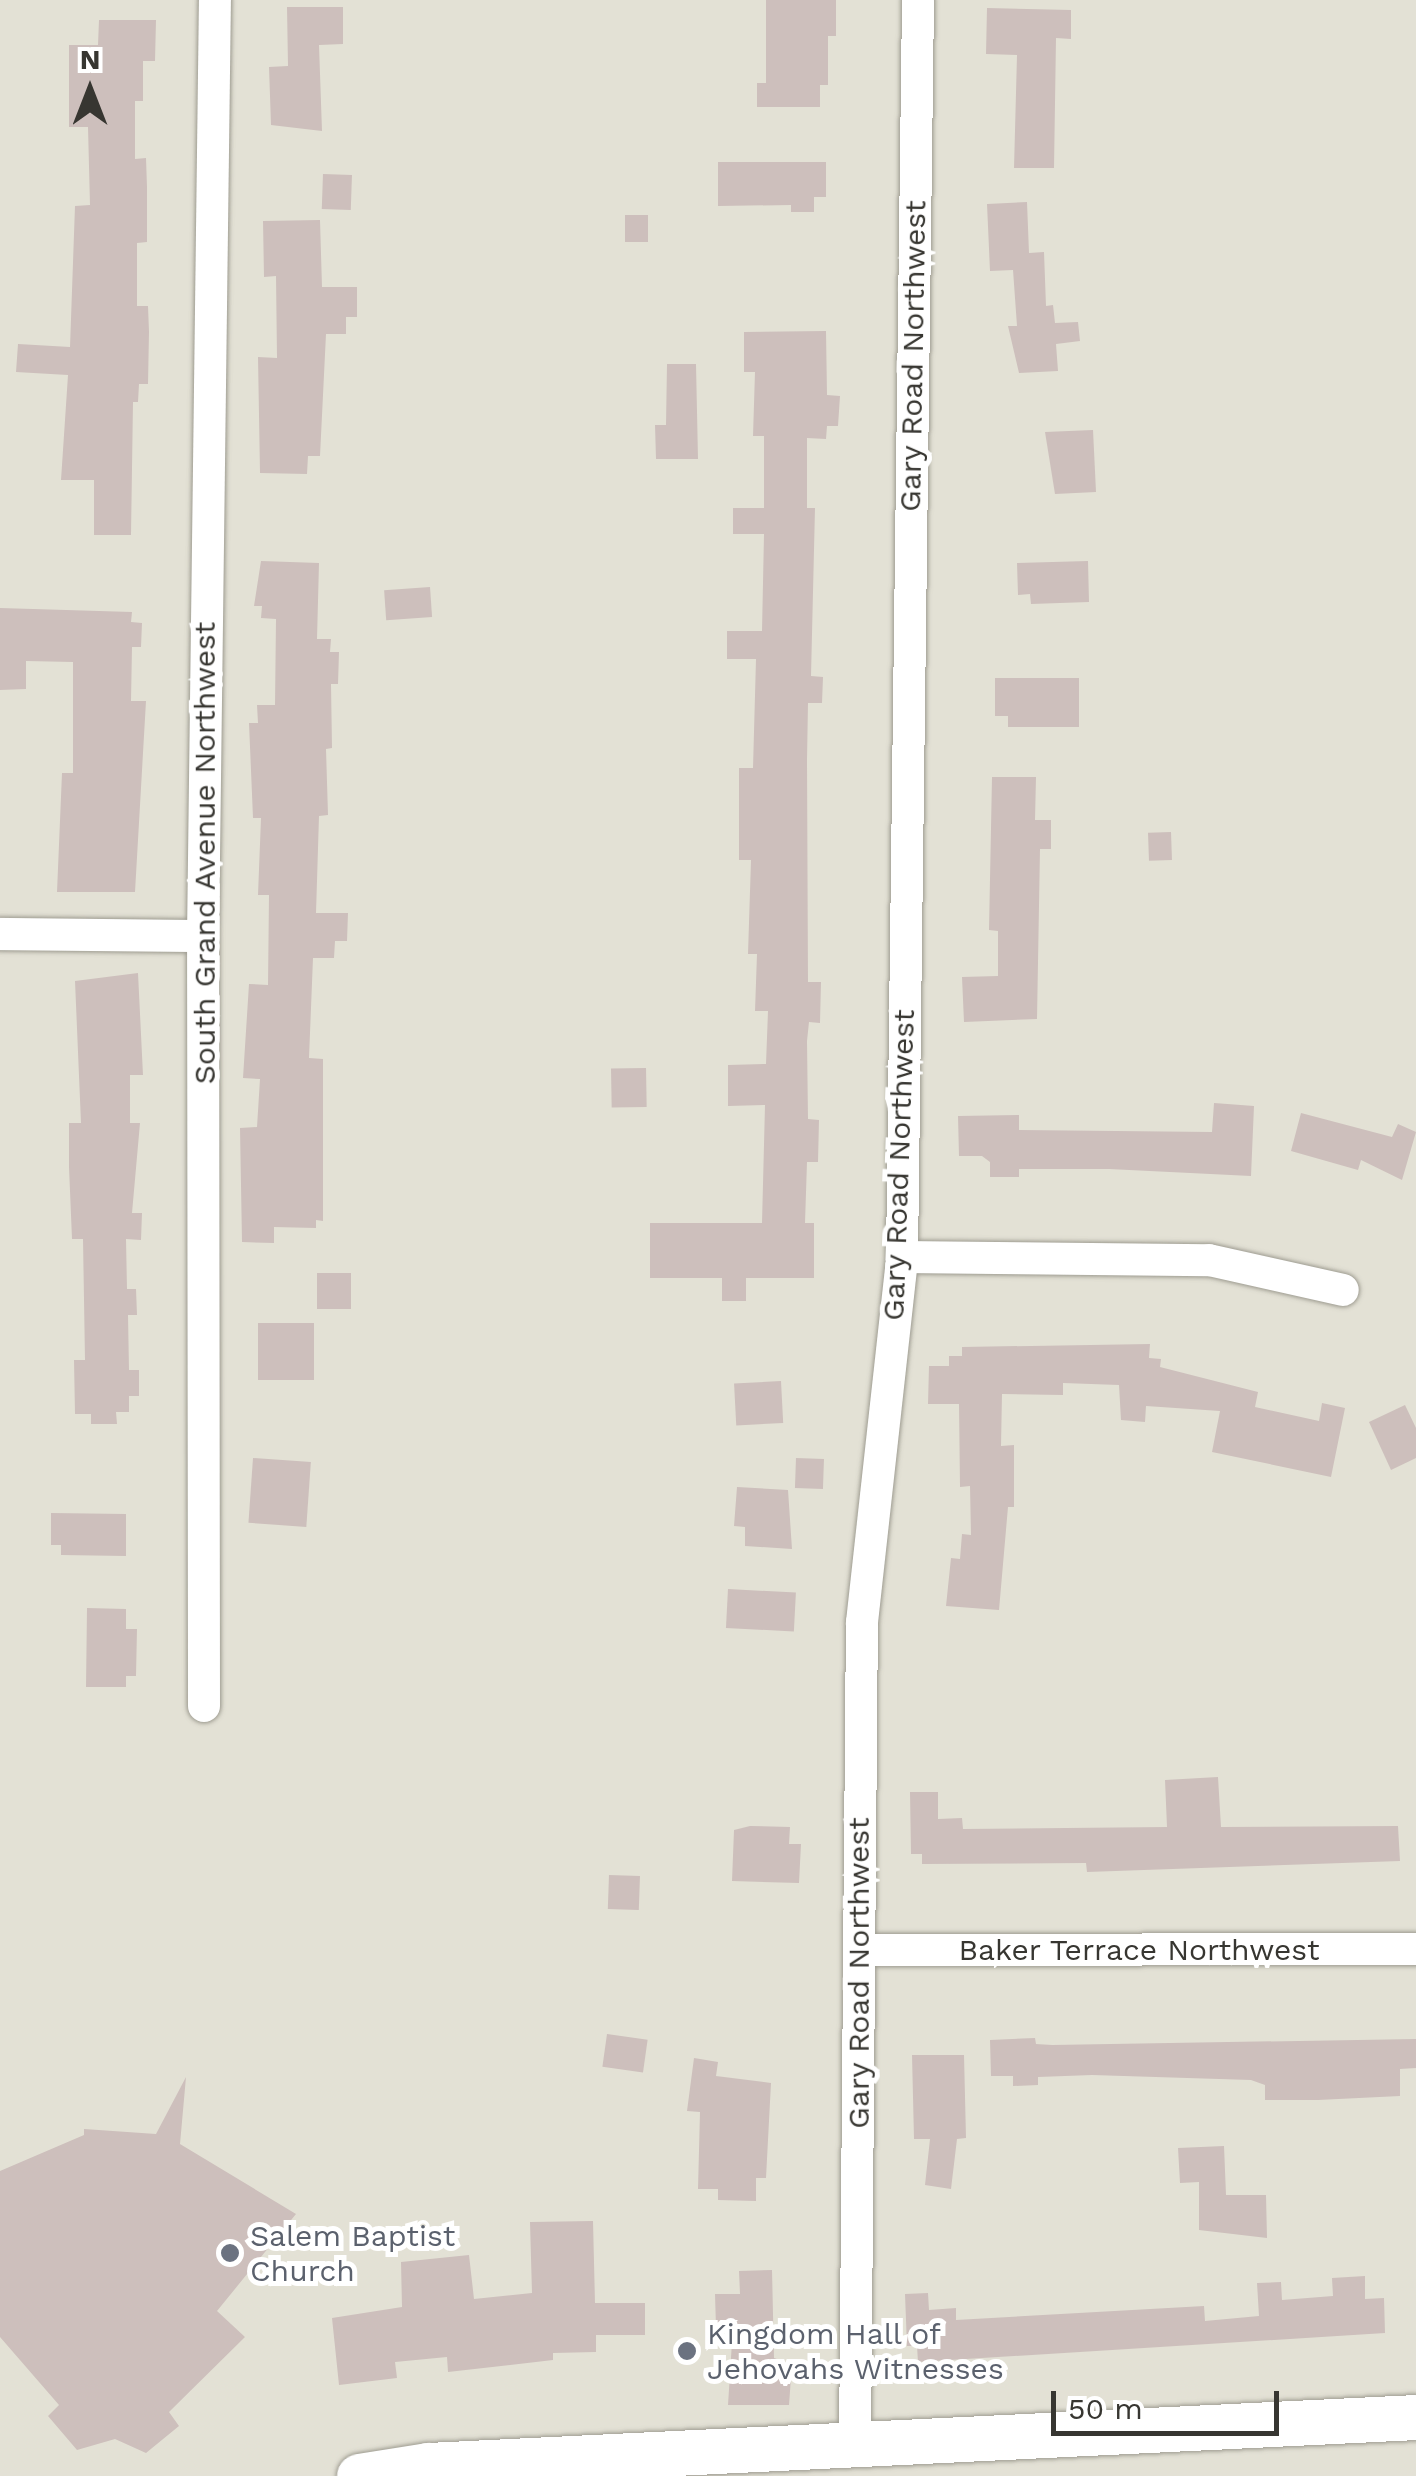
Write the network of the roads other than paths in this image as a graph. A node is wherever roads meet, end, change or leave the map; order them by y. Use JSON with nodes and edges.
{"nodes":[{"id":1,"x":215,"y":0,"type":"edge"},
{"id":2,"x":918,"y":0,"type":"edge"},
{"id":3,"x":0,"y":934,"type":"edge"},
{"id":4,"x":202,"y":936,"type":"junction"},
{"id":5,"x":902,"y":1257,"type":"junction"},
{"id":6,"x":1343,"y":1290,"type":"dead end"},
{"id":7,"x":204,"y":1706,"type":"dead end"},
{"id":8,"x":1416,"y":1949,"type":"edge"},
{"id":9,"x":862,"y":1950,"type":"junction"},
{"id":10,"x":1416,"y":2417,"type":"edge"},
{"id":11,"x":855,"y":2449,"type":"junction"},
{"id":12,"x":766,"y":2464,"type":"edge"},
{"id":13,"x":359,"y":2476,"type":"edge"}],
"edges":[{"from":1,"to":4,"type":"street","name":"South Grand Avenue Northwest"},
{"from":2,"to":5,"type":"street","name":"Gary Road Northwest"},
{"from":3,"to":4,"type":"street"},
{"from":4,"to":7,"type":"street","name":"South Grand Avenue Northwest"},
{"from":5,"to":6,"type":"street"},
{"from":5,"to":9,"type":"street","name":"Gary Road Northwest"},
{"from":8,"to":9,"type":"street","name":"Baker Terrace Northwest"},
{"from":9,"to":11,"type":"street","name":"Gary Road Northwest"},
{"from":10,"to":11,"type":"street"},
{"from":11,"to":12,"type":"street"},
{"from":12,"to":13,"type":"street"}]}
